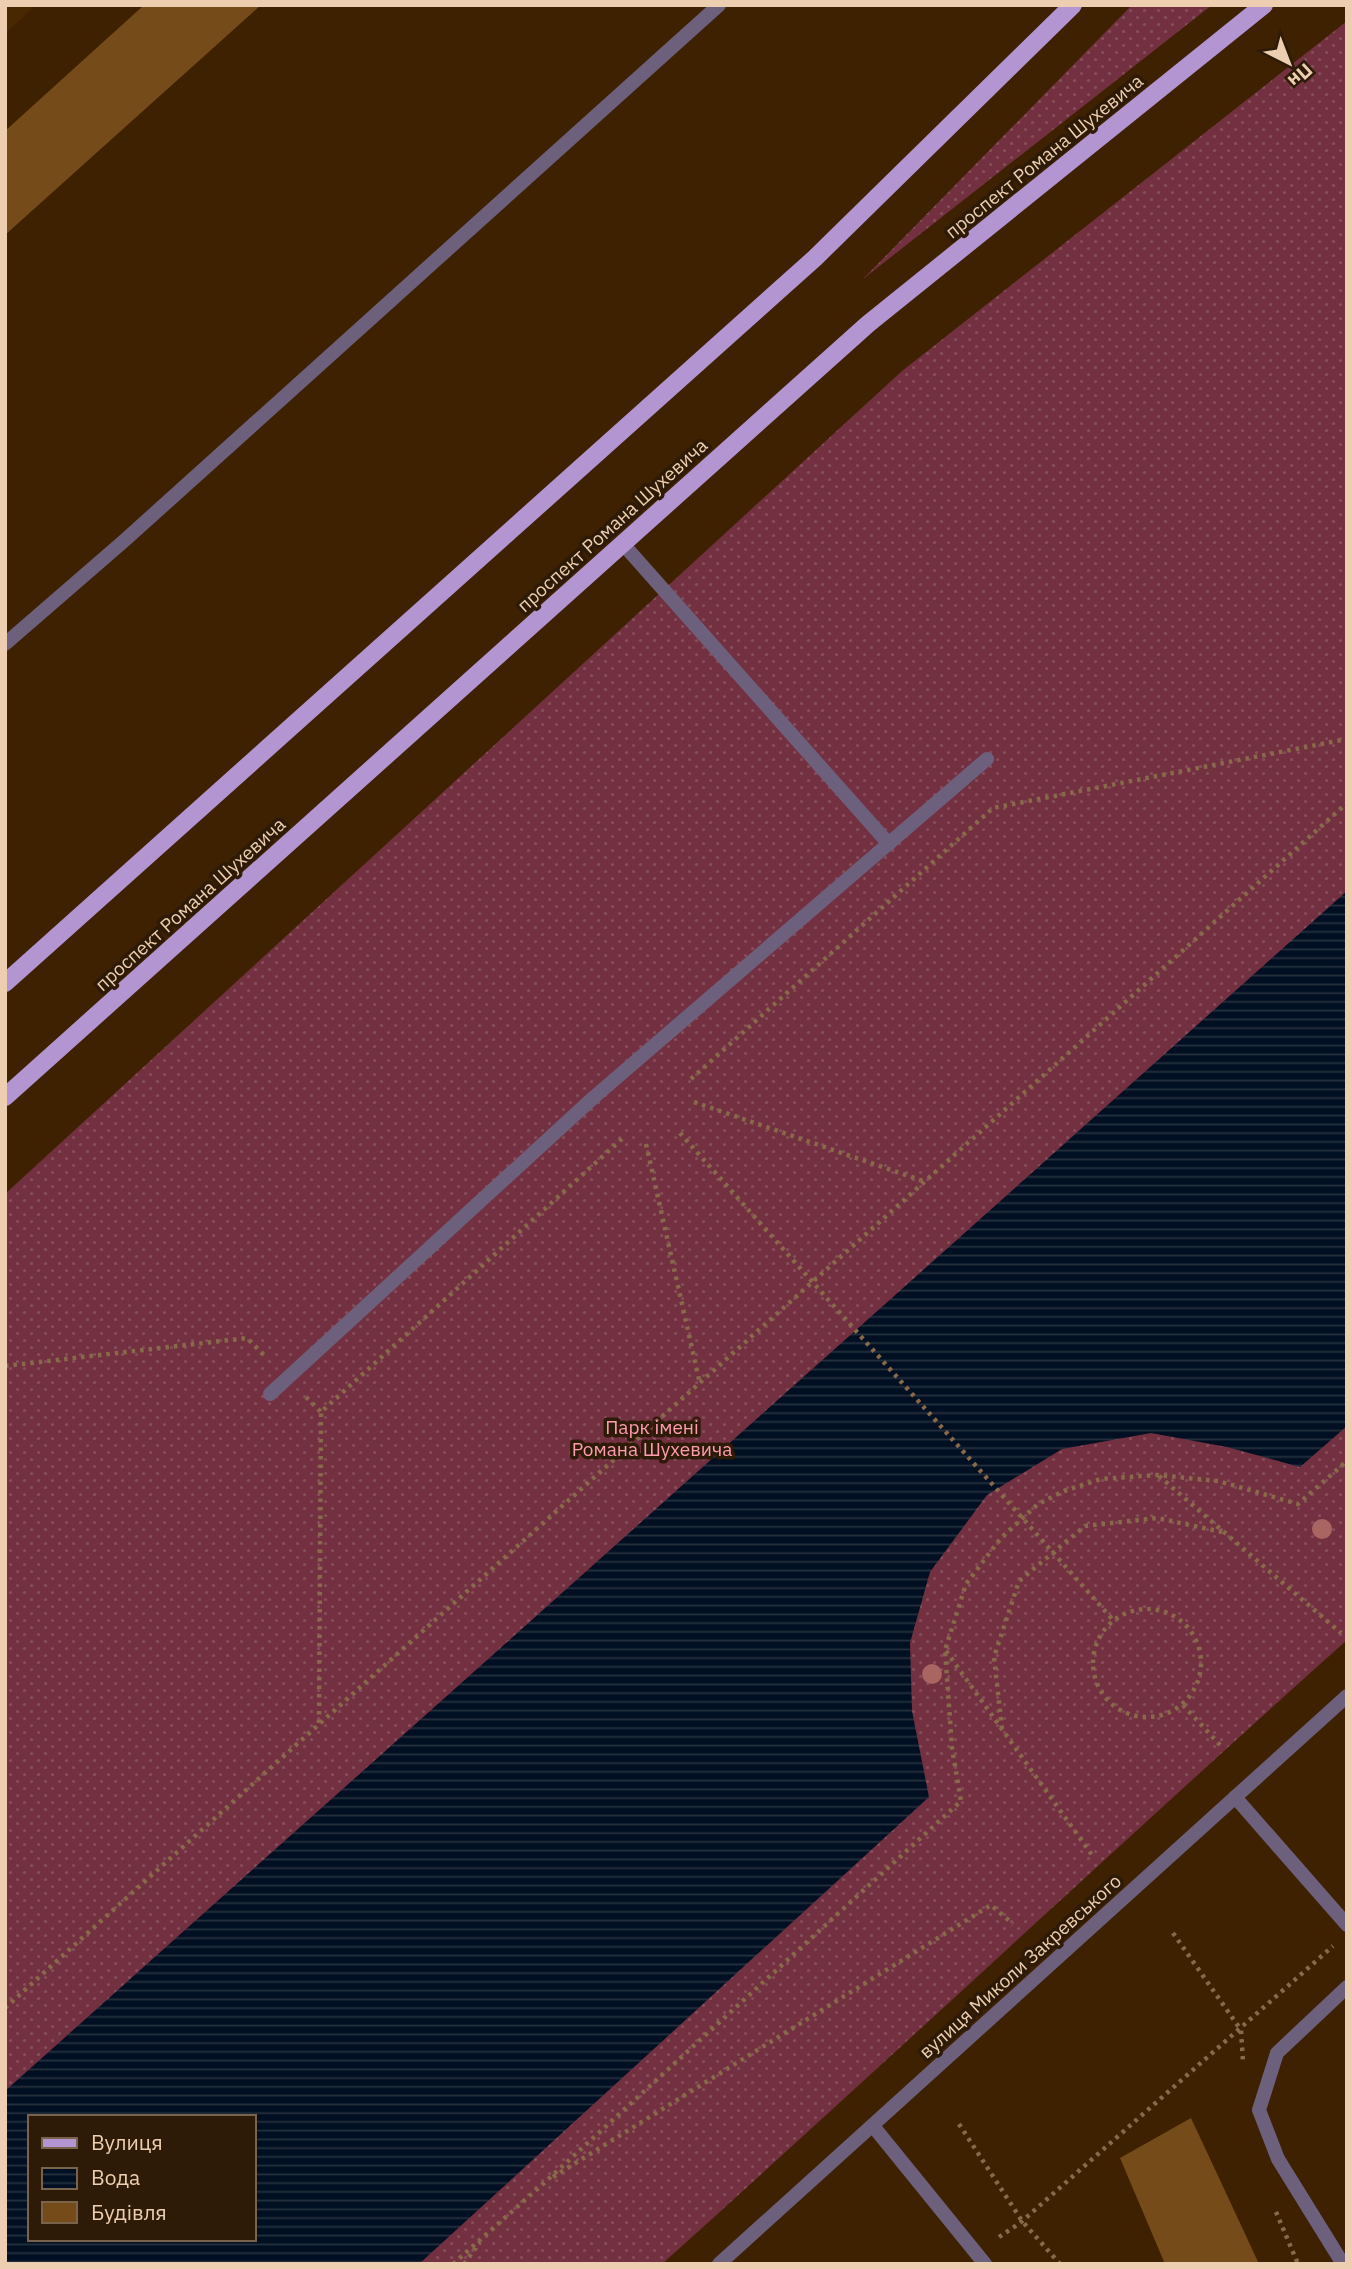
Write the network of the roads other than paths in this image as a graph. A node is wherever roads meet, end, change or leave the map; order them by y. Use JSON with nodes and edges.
{"nodes":[{"id":1,"x":719,"y":5,"type":"edge"},
{"id":2,"x":1073,"y":5,"type":"edge"},
{"id":3,"x":1264,"y":5,"type":"edge"},
{"id":4,"x":623,"y":544,"type":"junction"},
{"id":5,"x":5,"y":644,"type":"edge"},
{"id":6,"x":987,"y":759,"type":"dead end"},
{"id":7,"x":889,"y":844,"type":"junction"},
{"id":8,"x":5,"y":983,"type":"edge"},
{"id":9,"x":5,"y":1097,"type":"edge"},
{"id":10,"x":270,"y":1394,"type":"dead end"},
{"id":11,"x":1347,"y":1696,"type":"edge"},
{"id":12,"x":1235,"y":1797,"type":"junction"},
{"id":13,"x":1347,"y":1925,"type":"edge"},
{"id":14,"x":1347,"y":1987,"type":"edge"},
{"id":15,"x":873,"y":2126,"type":"junction"},
{"id":16,"x":719,"y":2264,"type":"edge"},
{"id":17,"x":985,"y":2264,"type":"edge"},
{"id":18,"x":1343,"y":2264,"type":"edge"}],
"edges":[{"from":1,"to":5,"type":"street"},
{"from":2,"to":8,"type":"main road"},
{"from":3,"to":4,"type":"main road","name":"проспект Романа Шухевича"},
{"from":4,"to":7,"type":"street"},
{"from":4,"to":9,"type":"main road","name":"проспект Романа Шухевича"},
{"from":6,"to":7,"type":"street"},
{"from":7,"to":10,"type":"street"},
{"from":11,"to":12,"type":"street","name":"вулиця Миколи Закревського"},
{"from":12,"to":13,"type":"street"},
{"from":12,"to":15,"type":"street","name":"вулиця Миколи Закревського"},
{"from":14,"to":18,"type":"street"},
{"from":15,"to":16,"type":"street","name":"вулиця Миколи Закревського"},
{"from":15,"to":17,"type":"street"}]}
